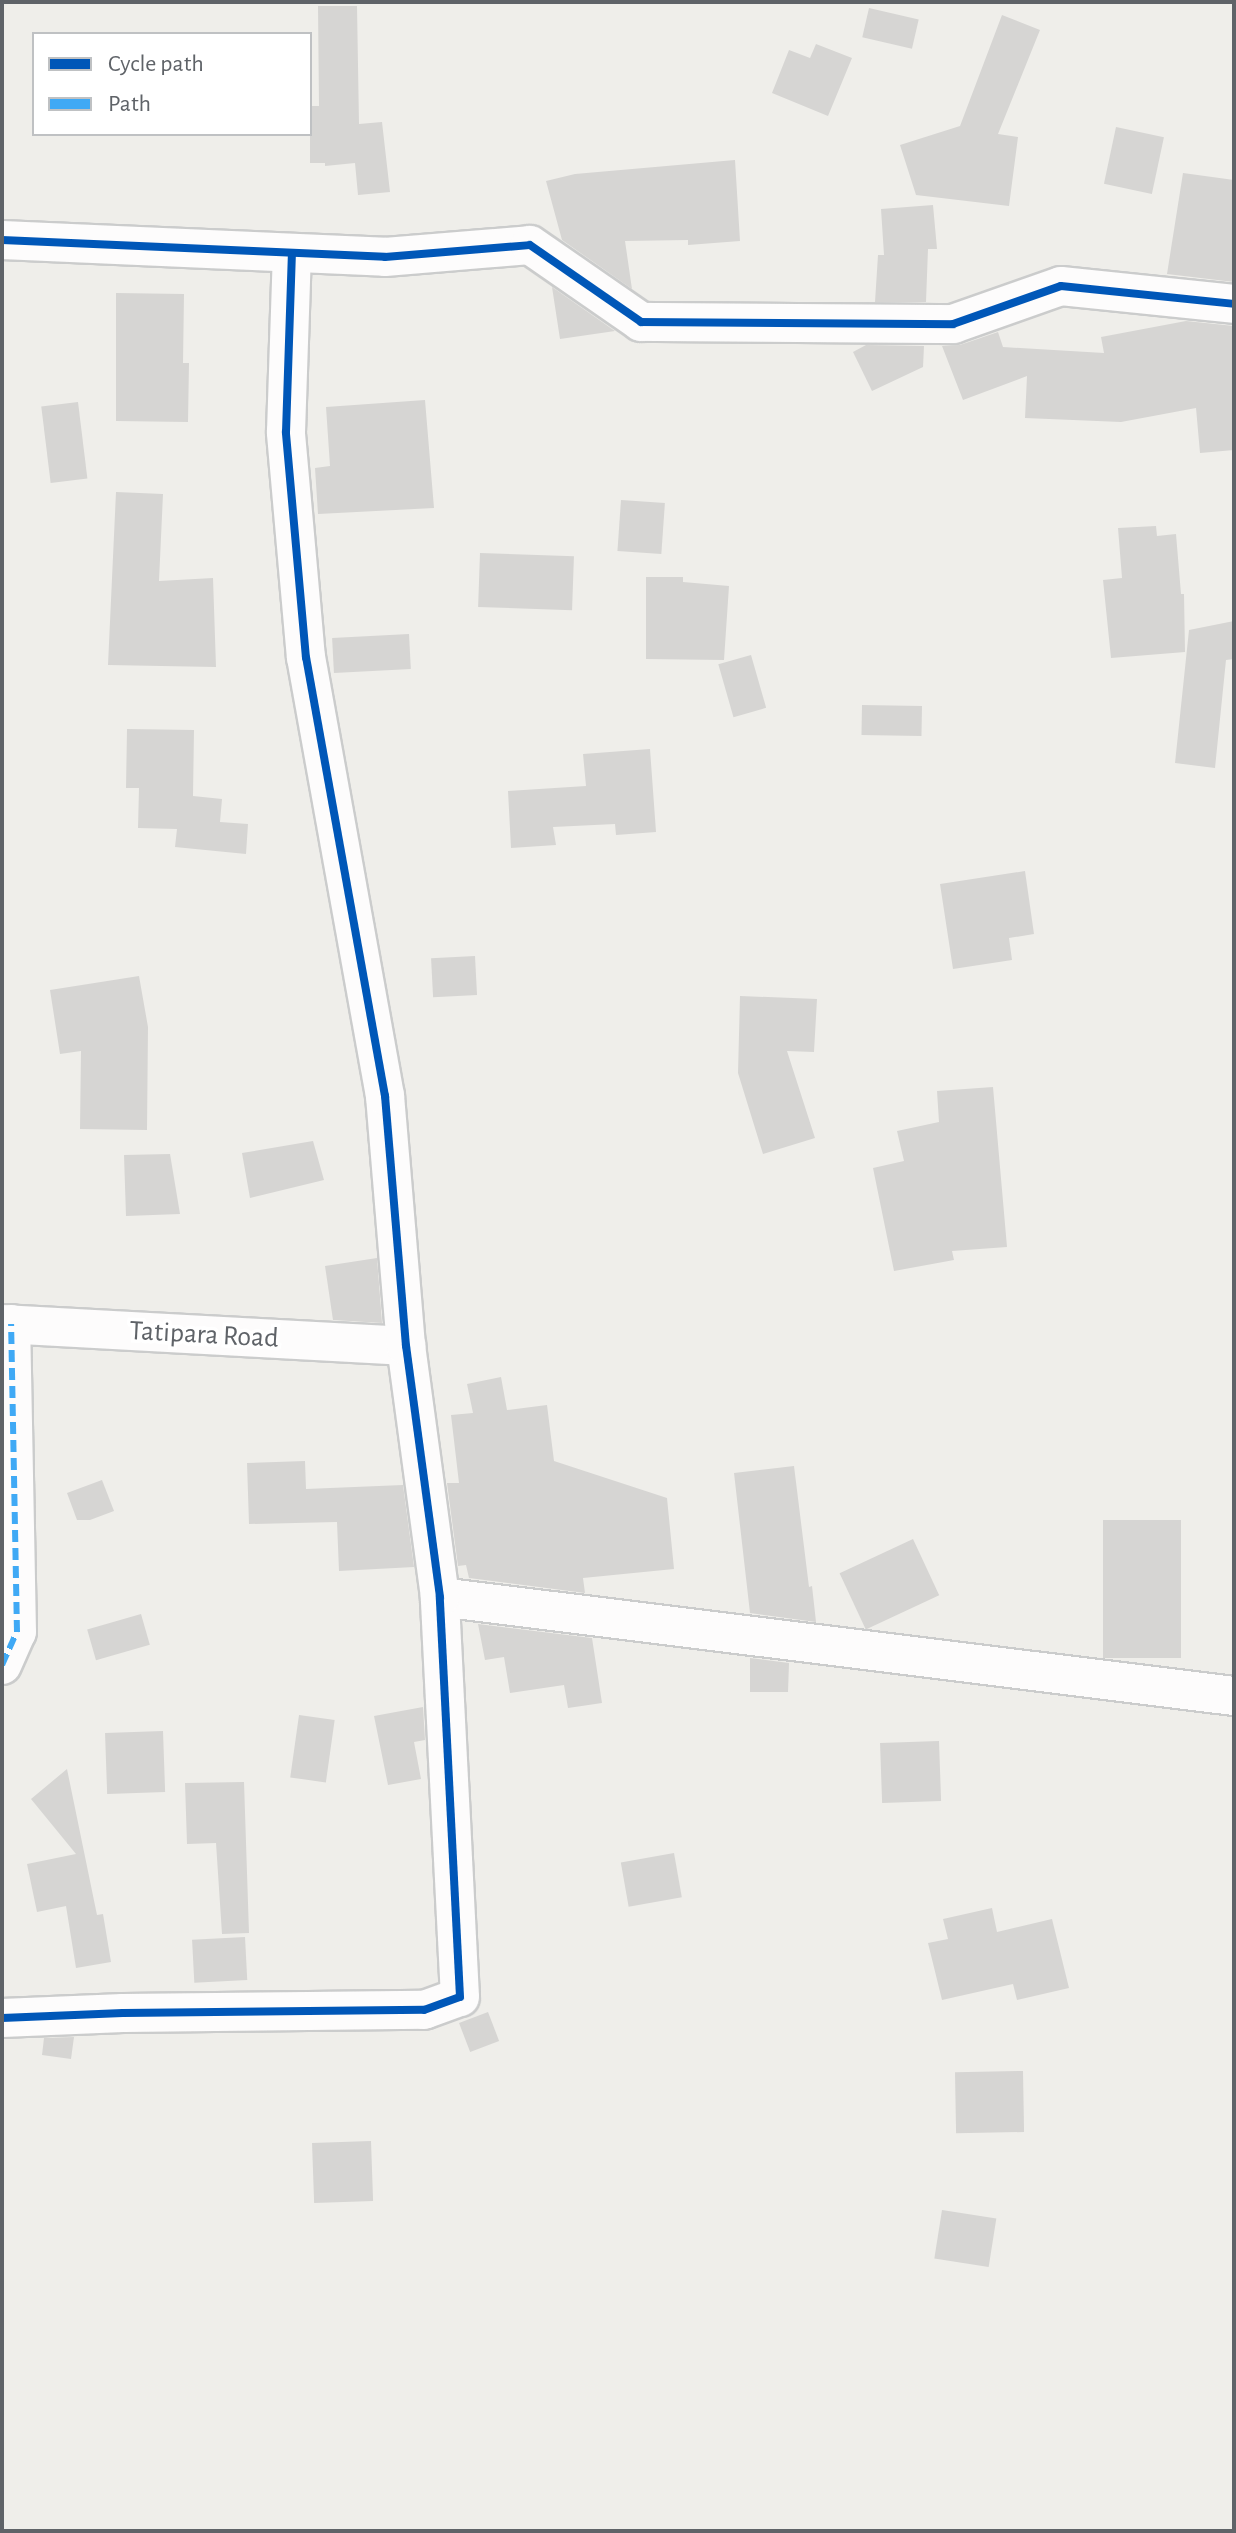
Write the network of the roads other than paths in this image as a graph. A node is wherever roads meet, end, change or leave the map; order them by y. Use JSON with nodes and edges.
{"nodes":[{"id":1,"x":2,"y":240,"type":"edge"},
{"id":2,"x":292,"y":253,"type":"junction"},
{"id":3,"x":1234,"y":304,"type":"edge"},
{"id":4,"x":6,"y":1324,"type":"edge"},
{"id":5,"x":406,"y":1346,"type":"junction"},
{"id":6,"x":440,"y":1597,"type":"junction"},
{"id":7,"x":2,"y":1665,"type":"edge"},
{"id":8,"x":1234,"y":1696,"type":"edge"},
{"id":9,"x":2,"y":2002,"type":"edge"},
{"id":10,"x":2,"y":2018,"type":"edge"}],
"edges":[{"from":1,"to":2,"type":"street"},
{"from":2,"to":3,"type":"street"},
{"from":2,"to":5,"type":"street"},
{"from":4,"to":5,"type":"street","name":"Tatipara Road"},
{"from":4,"to":7,"type":"street"},
{"from":5,"to":6,"type":"street"},
{"from":6,"to":8,"type":"street"},
{"from":6,"to":10,"type":"street"},
{"from":9,"to":10,"type":"street"}]}
